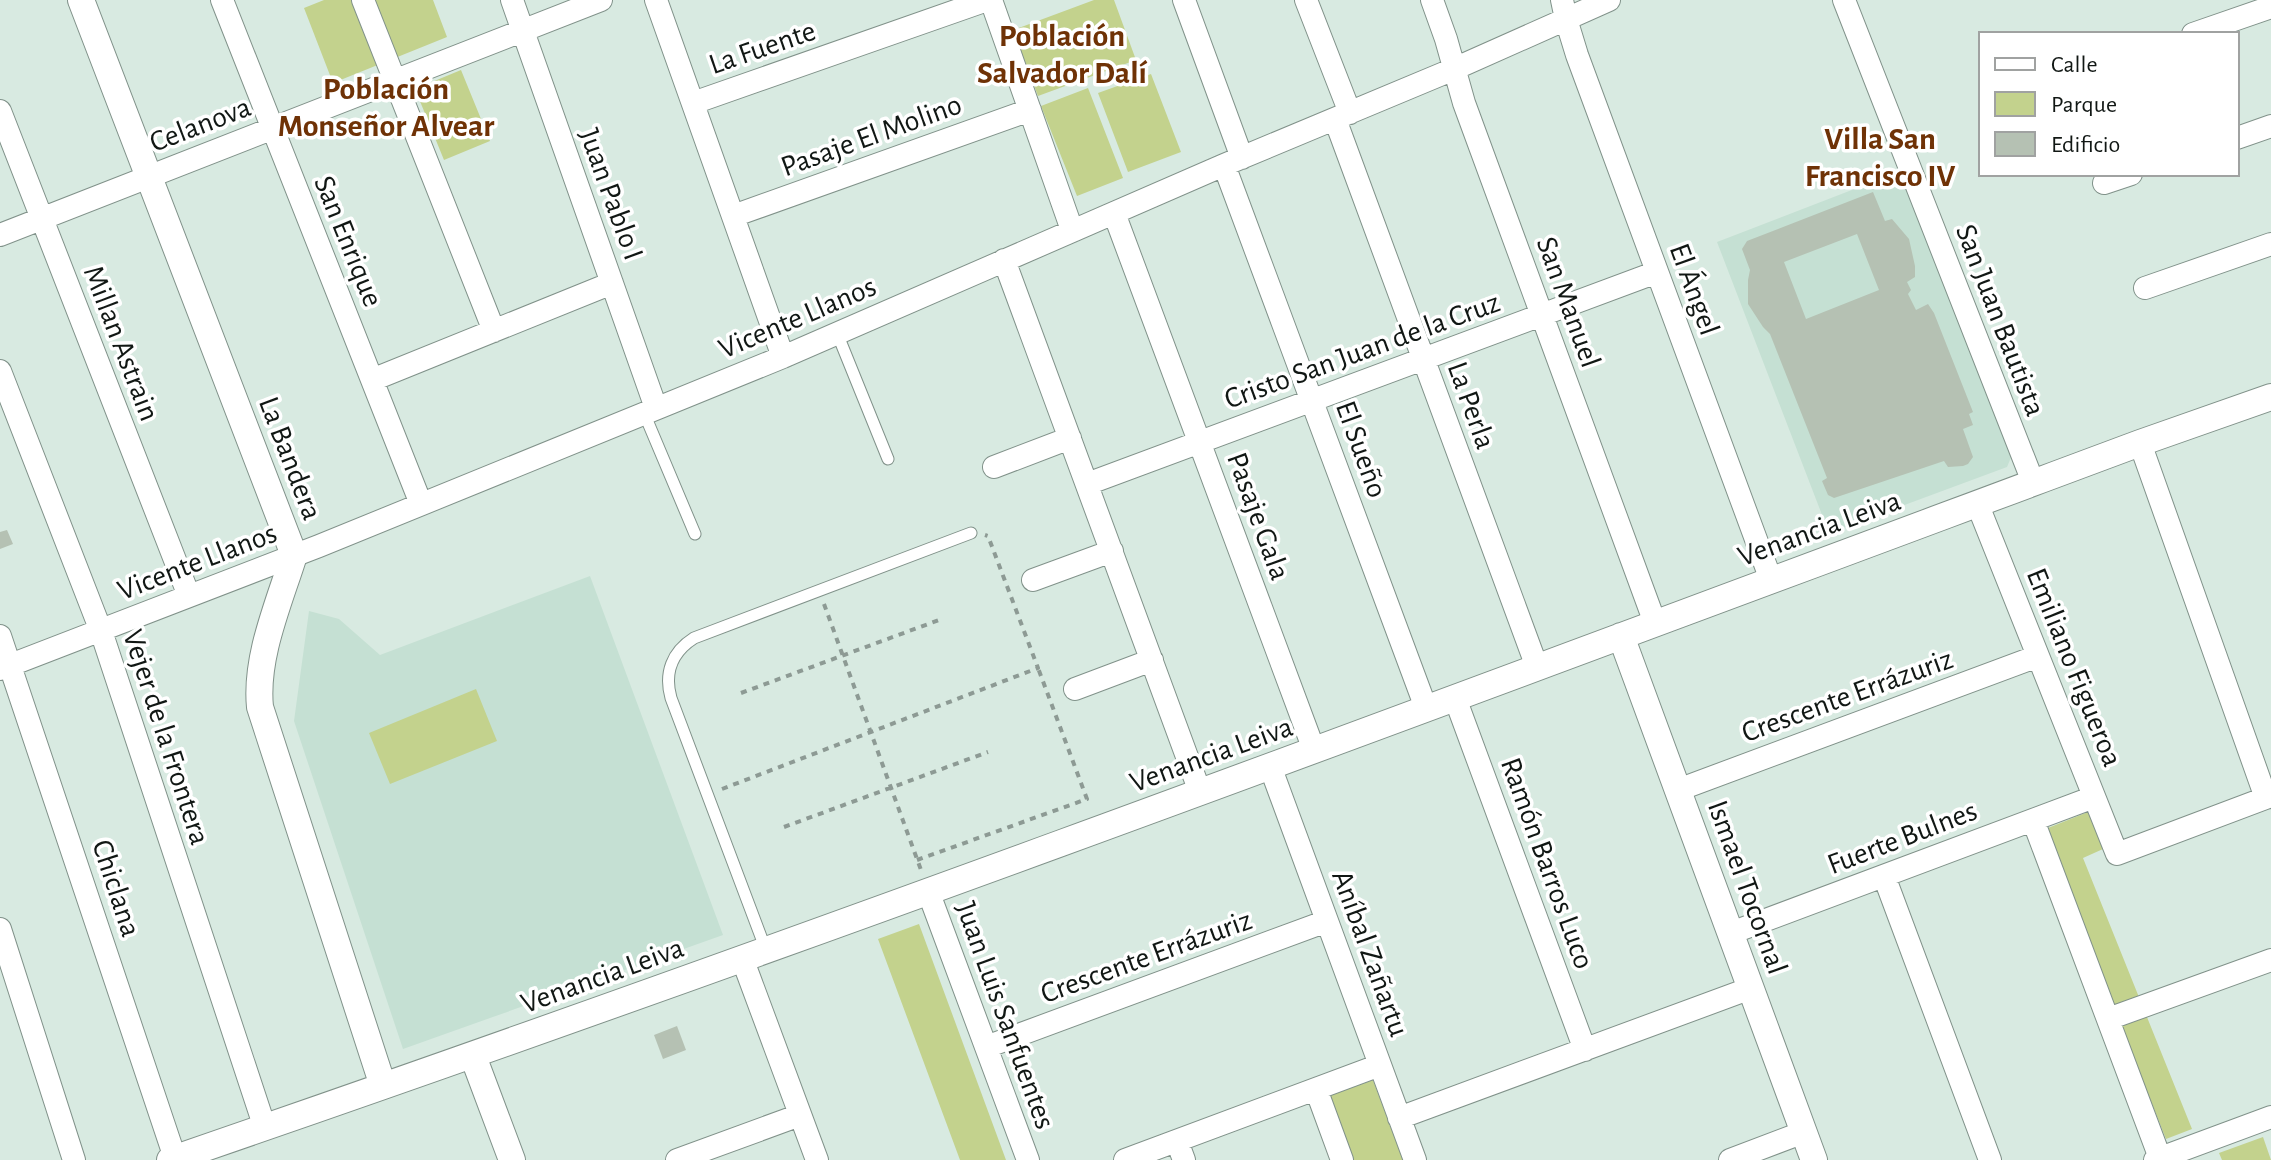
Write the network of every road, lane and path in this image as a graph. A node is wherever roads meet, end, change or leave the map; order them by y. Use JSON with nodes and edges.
{"nodes":[{"id":1,"x":81,"y":0,"type":"edge"},
{"id":2,"x":222,"y":0,"type":"edge"},
{"id":3,"x":363,"y":0,"type":"edge"},
{"id":4,"x":512,"y":0,"type":"edge"},
{"id":5,"x":601,"y":0,"type":"edge"},
{"id":6,"x":656,"y":0,"type":"edge"},
{"id":7,"x":989,"y":0,"type":"edge"},
{"id":8,"x":1184,"y":0,"type":"edge"},
{"id":9,"x":1306,"y":0,"type":"edge"},
{"id":10,"x":1432,"y":0,"type":"edge"},
{"id":11,"x":1609,"y":0,"type":"edge"},
{"id":12,"x":1844,"y":0,"type":"edge"},
{"id":13,"x":2271,"y":7,"type":"edge"},
{"id":14,"x":1564,"y":9,"type":"edge"},
{"id":15,"x":522,"y":31,"type":"junction"},
{"id":16,"x":2199,"y":32,"type":"edge"},
{"id":17,"x":1454,"y":69,"type":"junction"},
{"id":18,"x":395,"y":80,"type":"junction"},
{"id":19,"x":693,"y":103,"type":"junction"},
{"id":20,"x":1030,"y":110,"type":"junction"},
{"id":21,"x":0,"y":111,"type":"edge"},
{"id":22,"x":1342,"y":116,"type":"junction"},
{"id":23,"x":2271,"y":126,"type":"edge"},
{"id":24,"x":272,"y":128,"type":"junction"},
{"id":25,"x":2239,"y":137,"type":"edge"},
{"id":26,"x":1233,"y":161,"type":"junction"},
{"id":27,"x":149,"y":176,"type":"junction"},
{"id":28,"x":2125,"y":176,"type":"edge"},
{"id":29,"x":2104,"y":183,"type":"dead end"},
{"id":30,"x":1114,"y":213,"type":"junction"},
{"id":31,"x":733,"y":216,"type":"junction"},
{"id":32,"x":42,"y":218,"type":"junction"},
{"id":33,"x":1072,"y":230,"type":"junction"},
{"id":34,"x":0,"y":235,"type":"edge"},
{"id":35,"x":2271,"y":244,"type":"edge"},
{"id":36,"x":1004,"y":260,"type":"junction"},
{"id":37,"x":1657,"y":272,"type":"junction"},
{"id":38,"x":612,"y":283,"type":"junction"},
{"id":39,"x":2145,"y":288,"type":"dead end"},
{"id":40,"x":1542,"y":315,"type":"junction"},
{"id":41,"x":494,"y":331,"type":"junction"},
{"id":42,"x":837,"y":333,"type":"junction"},
{"id":43,"x":783,"y":357,"type":"junction"},
{"id":44,"x":1423,"y":359,"type":"junction"},
{"id":45,"x":0,"y":371,"type":"edge"},
{"id":46,"x":372,"y":380,"type":"junction"},
{"id":47,"x":2271,"y":397,"type":"edge"},
{"id":48,"x":1311,"y":400,"type":"junction"},
{"id":49,"x":650,"y":411,"type":"junction"},
{"id":50,"x":1070,"y":438,"type":"junction"},
{"id":51,"x":1199,"y":442,"type":"junction"},
{"id":52,"x":2140,"y":443,"type":"junction"},
{"id":53,"x":888,"y":459,"type":"dead end"},
{"id":54,"x":994,"y":467,"type":"dead end"},
{"id":55,"x":2033,"y":482,"type":"junction"},
{"id":56,"x":1087,"y":484,"type":"junction"},
{"id":57,"x":1977,"y":503,"type":"junction"},
{"id":58,"x":421,"y":504,"type":"junction"},
{"id":59,"x":971,"y":533,"type":"joint"},
{"id":60,"x":695,"y":534,"type":"dead end"},
{"id":61,"x":1112,"y":551,"type":"junction"},
{"id":62,"x":294,"y":555,"type":"junction"},
{"id":63,"x":1033,"y":580,"type":"dead end"},
{"id":64,"x":1771,"y":580,"type":"junction"},
{"id":65,"x":819,"y":589,"type":"junction"},
{"id":66,"x":189,"y":596,"type":"junction"},
{"id":67,"x":939,"y":620,"type":"dead end"},
{"id":68,"x":1655,"y":623,"type":"junction"},
{"id":69,"x":101,"y":631,"type":"junction"},
{"id":70,"x":0,"y":636,"type":"edge"},
{"id":71,"x":1621,"y":636,"type":"junction"},
{"id":72,"x":843,"y":656,"type":"junction"},
{"id":73,"x":2038,"y":656,"type":"junction"},
{"id":74,"x":1152,"y":660,"type":"junction"},
{"id":75,"x":6,"y":666,"type":"edge"},
{"id":76,"x":1537,"y":667,"type":"junction"},
{"id":77,"x":1038,"y":668,"type":"junction"},
{"id":78,"x":1075,"y":689,"type":"dead end"},
{"id":79,"x":741,"y":693,"type":"dead end"},
{"id":80,"x":1455,"y":698,"type":"junction"},
{"id":81,"x":1426,"y":708,"type":"junction"},
{"id":82,"x":871,"y":732,"type":"junction"},
{"id":83,"x":1314,"y":750,"type":"junction"},
{"id":84,"x":988,"y":752,"type":"dead end"},
{"id":85,"x":1270,"y":766,"type":"junction"},
{"id":86,"x":891,"y":788,"type":"junction"},
{"id":87,"x":1678,"y":790,"type":"junction"},
{"id":88,"x":1200,"y":792,"type":"junction"},
{"id":89,"x":707,"y":794,"type":"junction"},
{"id":90,"x":2094,"y":797,"type":"junction"},
{"id":91,"x":2268,"y":797,"type":"edge"},
{"id":92,"x":2033,"y":820,"type":"junction"},
{"id":93,"x":784,"y":827,"type":"dead end"},
{"id":94,"x":917,"y":860,"type":"junction"},
{"id":95,"x":1884,"y":876,"type":"junction"},
{"id":96,"x":928,"y":891,"type":"junction"},
{"id":97,"x":1327,"y":921,"type":"junction"},
{"id":98,"x":0,"y":929,"type":"edge"},
{"id":99,"x":1731,"y":933,"type":"junction"},
{"id":100,"x":754,"y":954,"type":"junction"},
{"id":101,"x":2271,"y":960,"type":"edge"},
{"id":102,"x":1751,"y":988,"type":"junction"},
{"id":103,"x":2108,"y":1019,"type":"junction"},
{"id":104,"x":986,"y":1047,"type":"junction"},
{"id":105,"x":1585,"y":1050,"type":"junction"},
{"id":106,"x":473,"y":1056,"type":"junction"},
{"id":107,"x":1380,"y":1065,"type":"junction"},
{"id":108,"x":383,"y":1086,"type":"junction"},
{"id":109,"x":1316,"y":1089,"type":"junction"},
{"id":110,"x":800,"y":1115,"type":"junction"},
{"id":111,"x":2271,"y":1117,"type":"edge"},
{"id":112,"x":1399,"y":1118,"type":"junction"},
{"id":113,"x":265,"y":1128,"type":"junction"},
{"id":114,"x":1804,"y":1132,"type":"junction"},
{"id":115,"x":1181,"y":1150,"type":"edge"},
{"id":116,"x":2206,"y":1151,"type":"edge"},
{"id":117,"x":172,"y":1159,"type":"edge"},
{"id":118,"x":2157,"y":1159,"type":"edge"},
{"id":119,"x":74,"y":1160,"type":"edge"},
{"id":120,"x":512,"y":1160,"type":"edge"},
{"id":121,"x":677,"y":1160,"type":"edge"},
{"id":122,"x":817,"y":1160,"type":"edge"},
{"id":123,"x":1028,"y":1160,"type":"edge"},
{"id":124,"x":1125,"y":1160,"type":"edge"},
{"id":125,"x":1342,"y":1160,"type":"edge"},
{"id":126,"x":1415,"y":1160,"type":"edge"},
{"id":127,"x":1730,"y":1160,"type":"edge"},
{"id":128,"x":1814,"y":1160,"type":"edge"},
{"id":129,"x":1990,"y":1160,"type":"edge"}],
"edges":[{"from":1,"to":27,"type":"street","name":"La Bandera"},
{"from":2,"to":24,"type":"street","name":"San Enrique"},
{"from":3,"to":18,"type":"street"},
{"from":4,"to":15,"type":"street","name":"Juan Pablo I"},
{"from":5,"to":15,"type":"street","name":"Celanova"},
{"from":6,"to":19,"type":"street"},
{"from":7,"to":19,"type":"street","name":"La Fuente"},
{"from":7,"to":20,"type":"street"},
{"from":8,"to":26,"type":"street","name":"El Sueño"},
{"from":9,"to":22,"type":"street","name":"La Perla"},
{"from":10,"to":17,"type":"street","name":"San Manuel"},
{"from":11,"to":14,"type":"street","name":"Vicente Llanos"},
{"from":12,"to":55,"type":"street","name":"San Juan Bautista"},
{"from":13,"to":16,"type":"street"},
{"from":14,"to":17,"type":"street","name":"Vicente Llanos"},
{"from":14,"to":37,"type":"street","name":"El Ángel"},
{"from":15,"to":18,"type":"street","name":"Celanova"},
{"from":15,"to":38,"type":"street","name":"Juan Pablo I"},
{"from":17,"to":22,"type":"street","name":"Vicente Llanos"},
{"from":17,"to":40,"type":"street","name":"San Manuel"},
{"from":18,"to":24,"type":"street","name":"Celanova"},
{"from":18,"to":41,"type":"street"},
{"from":19,"to":31,"type":"street"},
{"from":20,"to":31,"type":"street","name":"Pasaje El Molino"},
{"from":20,"to":33,"type":"street"},
{"from":21,"to":32,"type":"street","name":"Millan Astrain"},
{"from":22,"to":26,"type":"street","name":"Vicente Llanos"},
{"from":22,"to":44,"type":"street","name":"La Perla"},
{"from":23,"to":25,"type":"street"},
{"from":24,"to":27,"type":"street","name":"Celanova"},
{"from":24,"to":46,"type":"street","name":"San Enrique"},
{"from":26,"to":30,"type":"street","name":"Vicente Llanos"},
{"from":26,"to":48,"type":"street","name":"El Sueño"},
{"from":27,"to":32,"type":"street","name":"Celanova"},
{"from":27,"to":62,"type":"street","name":"La Bandera"},
{"from":28,"to":29,"type":"street"},
{"from":30,"to":33,"type":"street","name":"Vicente Llanos"},
{"from":30,"to":51,"type":"street","name":"Pasaje Gala"},
{"from":31,"to":43,"type":"street"},
{"from":32,"to":34,"type":"street","name":"Celanova"},
{"from":32,"to":66,"type":"street","name":"Millan Astrain"},
{"from":33,"to":36,"type":"street","name":"Vicente Llanos"},
{"from":35,"to":39,"type":"street"},
{"from":36,"to":42,"type":"street","name":"Vicente Llanos"},
{"from":36,"to":50,"type":"street"},
{"from":37,"to":40,"type":"street","name":"Cristo San Juan de la Cruz"},
{"from":37,"to":64,"type":"street","name":"El Ángel"},
{"from":38,"to":41,"type":"street"},
{"from":38,"to":49,"type":"street","name":"Juan Pablo I"},
{"from":40,"to":44,"type":"street","name":"Cristo San Juan de la Cruz"},
{"from":40,"to":68,"type":"street","name":"San Manuel"},
{"from":41,"to":46,"type":"street"},
{"from":42,"to":43,"type":"street","name":"Vicente Llanos"},
{"from":42,"to":53,"type":"lane"},
{"from":43,"to":49,"type":"street","name":"Vicente Llanos"},
{"from":44,"to":48,"type":"street","name":"Cristo San Juan de la Cruz"},
{"from":44,"to":76,"type":"street","name":"La Perla"},
{"from":45,"to":69,"type":"street","name":"Vejer de la Frontera"},
{"from":46,"to":58,"type":"street","name":"San Enrique"},
{"from":47,"to":52,"type":"street","name":"Venancia Leiva"},
{"from":48,"to":51,"type":"street","name":"Cristo San Juan de la Cruz"},
{"from":48,"to":81,"type":"street","name":"El Sueño"},
{"from":49,"to":58,"type":"street","name":"Vicente Llanos"},
{"from":49,"to":60,"type":"lane"},
{"from":50,"to":54,"type":"street"},
{"from":50,"to":56,"type":"street"},
{"from":51,"to":56,"type":"street","name":"Cristo San Juan de la Cruz"},
{"from":51,"to":83,"type":"street","name":"Pasaje Gala"},
{"from":52,"to":55,"type":"street","name":"Venancia Leiva"},
{"from":52,"to":91,"type":"street"},
{"from":55,"to":57,"type":"street","name":"Venancia Leiva"},
{"from":56,"to":61,"type":"street"},
{"from":57,"to":64,"type":"street","name":"Venancia Leiva"},
{"from":57,"to":73,"type":"street","name":"Emiliano Figueroa"},
{"from":58,"to":62,"type":"street","name":"Vicente Llanos"},
{"from":59,"to":65,"type":"lane"},
{"from":59,"to":77,"type":"path"},
{"from":61,"to":63,"type":"street"},
{"from":61,"to":74,"type":"street"},
{"from":62,"to":66,"type":"street","name":"Vicente Llanos"},
{"from":62,"to":108,"type":"street","name":"La Bandera"},
{"from":64,"to":68,"type":"street","name":"Venancia Leiva"},
{"from":65,"to":72,"type":"path"},
{"from":65,"to":89,"type":"lane"},
{"from":66,"to":69,"type":"street","name":"Vicente Llanos"},
{"from":67,"to":72,"type":"path"},
{"from":68,"to":71,"type":"street","name":"Venancia Leiva"},
{"from":69,"to":75,"type":"street","name":"Vicente Llanos"},
{"from":69,"to":113,"type":"street","name":"Vejer de la Frontera"},
{"from":70,"to":75,"type":"street","name":"Chiclana"},
{"from":71,"to":76,"type":"street","name":"Venancia Leiva"},
{"from":71,"to":87,"type":"street","name":"Ismael Tocornal"},
{"from":72,"to":79,"type":"path"},
{"from":72,"to":82,"type":"path"},
{"from":73,"to":87,"type":"street","name":"Crescente Errázuriz"},
{"from":73,"to":90,"type":"street","name":"Emiliano Figueroa"},
{"from":74,"to":78,"type":"street"},
{"from":74,"to":88,"type":"street"},
{"from":75,"to":117,"type":"street","name":"Chiclana"},
{"from":76,"to":80,"type":"street","name":"Venancia Leiva"},
{"from":77,"to":82,"type":"path"},
{"from":77,"to":94,"type":"path"},
{"from":80,"to":81,"type":"street","name":"Venancia Leiva"},
{"from":80,"to":105,"type":"street","name":"Ramón Barros Luco"},
{"from":81,"to":83,"type":"street","name":"Venancia Leiva"},
{"from":82,"to":86,"type":"path"},
{"from":82,"to":89,"type":"path"},
{"from":83,"to":85,"type":"street","name":"Venancia Leiva"},
{"from":84,"to":86,"type":"path"},
{"from":85,"to":88,"type":"street","name":"Venancia Leiva"},
{"from":85,"to":97,"type":"street","name":"Aníbal Zañartu"},
{"from":86,"to":93,"type":"path"},
{"from":86,"to":94,"type":"path"},
{"from":87,"to":99,"type":"street","name":"Ismael Tocornal"},
{"from":88,"to":96,"type":"street","name":"Venancia Leiva"},
{"from":89,"to":100,"type":"lane"},
{"from":90,"to":91,"type":"street","name":"Emiliano Figueroa"},
{"from":90,"to":92,"type":"street","name":"Fuerte Bulnes"},
{"from":92,"to":95,"type":"street","name":"Fuerte Bulnes"},
{"from":92,"to":103,"type":"street"},
{"from":94,"to":96,"type":"path"},
{"from":95,"to":99,"type":"street","name":"Fuerte Bulnes"},
{"from":95,"to":129,"type":"street"},
{"from":96,"to":100,"type":"street","name":"Venancia Leiva"},
{"from":96,"to":104,"type":"street","name":"Juan Luis Sanfuentes"},
{"from":97,"to":104,"type":"street","name":"Crescente Errázuriz"},
{"from":97,"to":107,"type":"street","name":"Aníbal Zañartu"},
{"from":98,"to":119,"type":"street"},
{"from":99,"to":102,"type":"street","name":"Ismael Tocornal"},
{"from":100,"to":106,"type":"street","name":"Venancia Leiva"},
{"from":100,"to":110,"type":"street"},
{"from":101,"to":103,"type":"street"},
{"from":102,"to":105,"type":"street"},
{"from":102,"to":114,"type":"street","name":"Ismael Tocornal"},
{"from":103,"to":118,"type":"street"},
{"from":104,"to":123,"type":"street","name":"Juan Luis Sanfuentes"},
{"from":105,"to":112,"type":"street"},
{"from":106,"to":108,"type":"street","name":"Venancia Leiva"},
{"from":106,"to":120,"type":"street"},
{"from":107,"to":109,"type":"street"},
{"from":107,"to":112,"type":"street","name":"Aníbal Zañartu"},
{"from":108,"to":113,"type":"street","name":"Venancia Leiva"},
{"from":109,"to":115,"type":"street"},
{"from":109,"to":125,"type":"street"},
{"from":110,"to":121,"type":"street"},
{"from":110,"to":122,"type":"street"},
{"from":111,"to":116,"type":"street"},
{"from":112,"to":126,"type":"street","name":"Aníbal Zañartu"},
{"from":113,"to":117,"type":"street","name":"Venancia Leiva"},
{"from":114,"to":127,"type":"street"},
{"from":114,"to":128,"type":"street","name":"Ismael Tocornal"},
{"from":115,"to":124,"type":"street"},
{"from":116,"to":118,"type":"street"}]}
